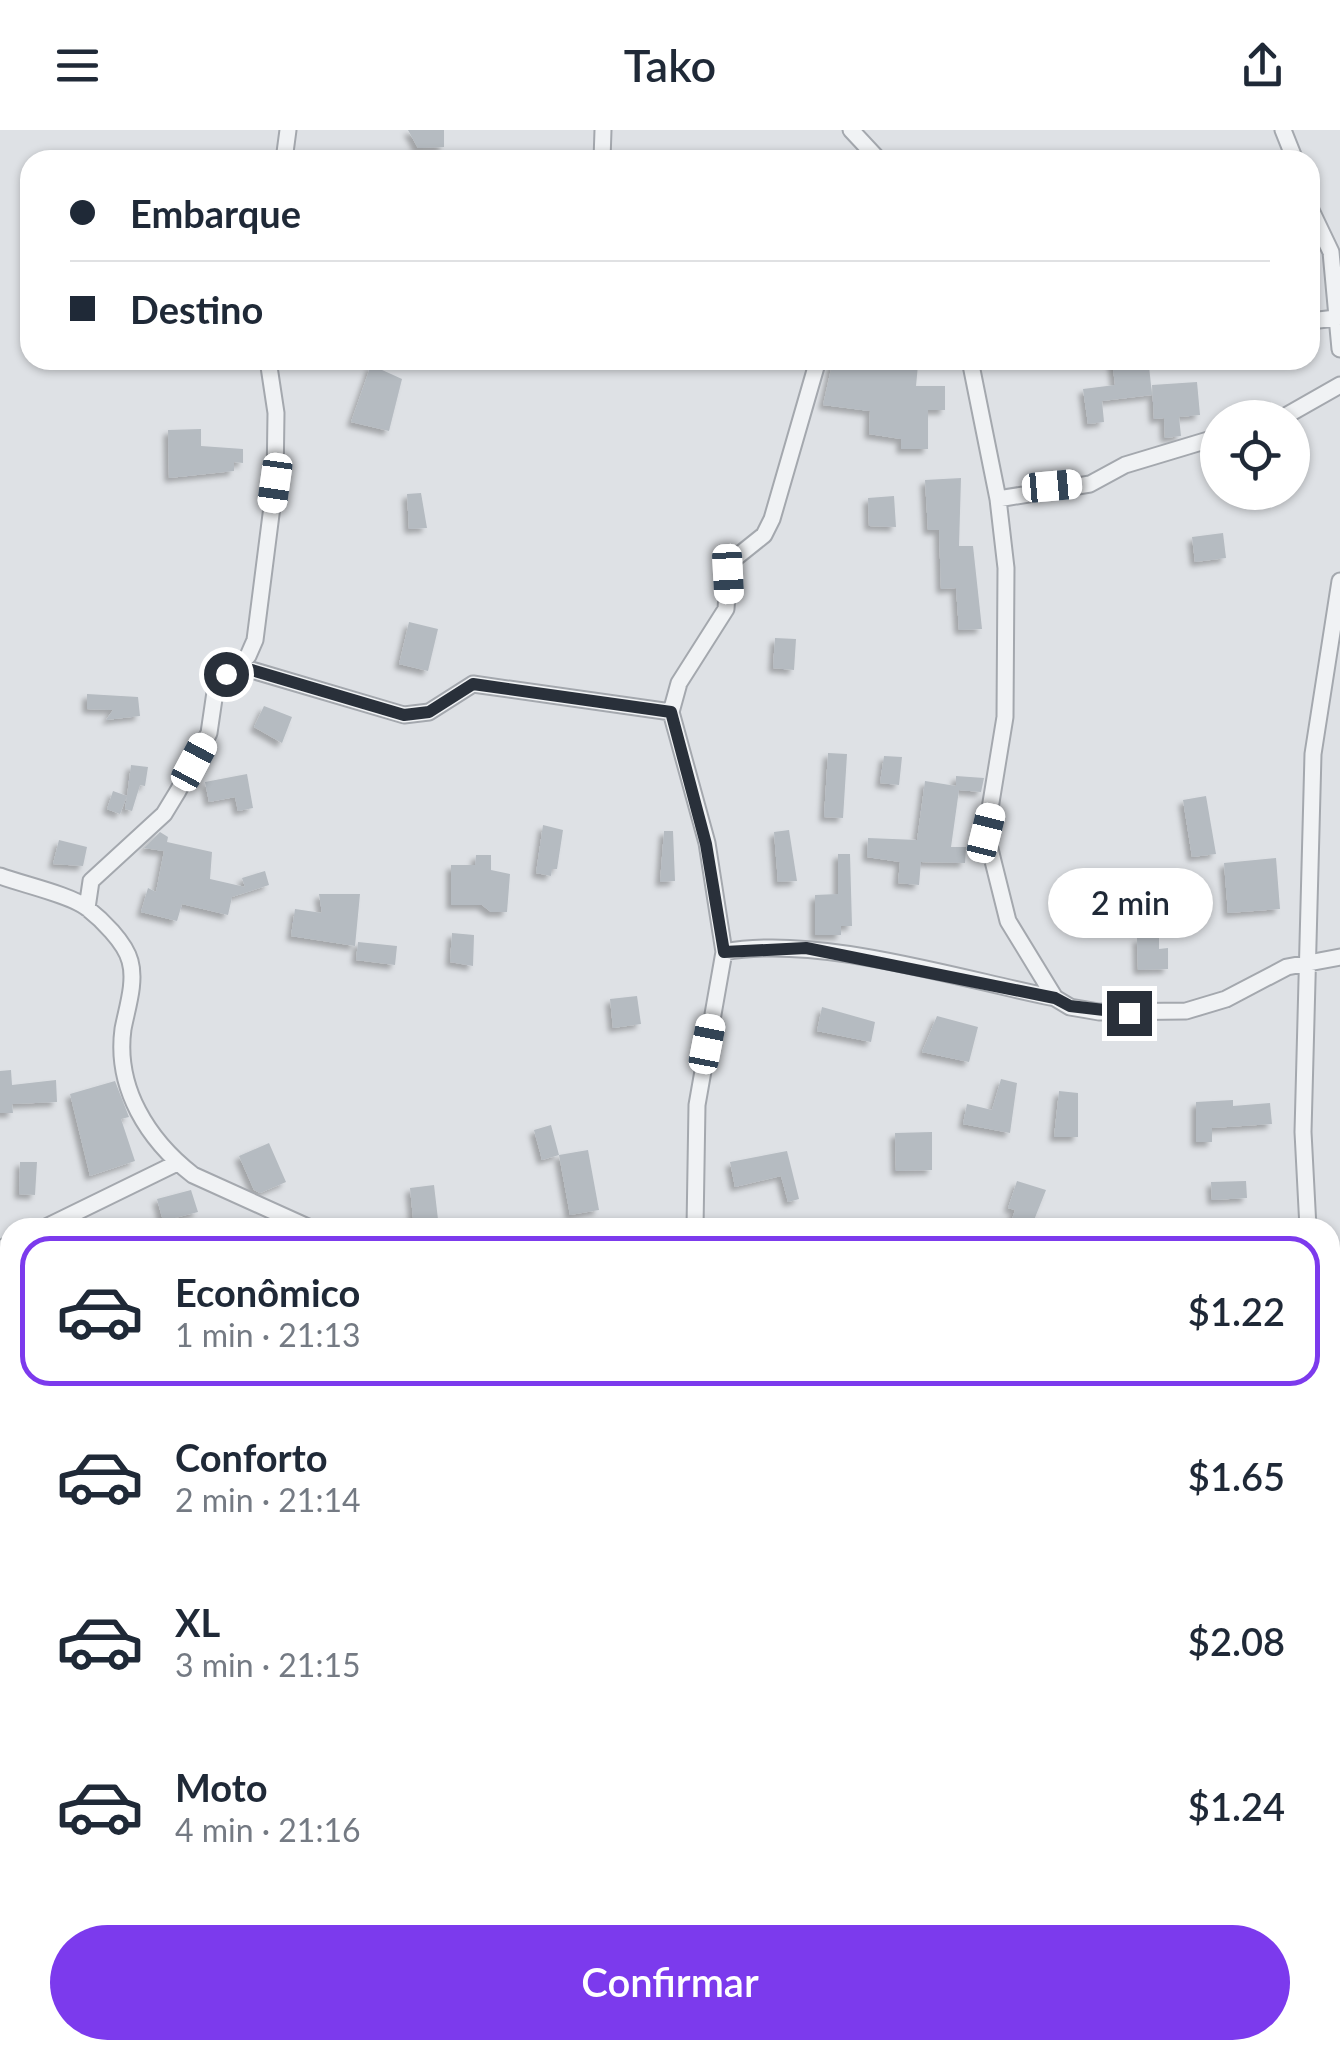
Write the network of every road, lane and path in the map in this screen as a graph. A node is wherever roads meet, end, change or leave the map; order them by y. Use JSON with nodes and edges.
{"nodes":[{"id":1,"x":851,"y":130,"type":"edge"},
{"id":2,"x":870,"y":150,"type":"edge"},
{"id":3,"x":1320,"y":230,"type":"edge"},
{"id":4,"x":1336,"y":318,"type":"junction"},
{"id":5,"x":1320,"y":319,"type":"edge"},
{"id":6,"x":1340,"y":347,"type":"edge"},
{"id":7,"x":270,"y":370,"type":"edge"},
{"id":8,"x":815,"y":370,"type":"edge"},
{"id":9,"x":972,"y":370,"type":"edge"},
{"id":10,"x":1340,"y":384,"type":"edge"},
{"id":11,"x":1310,"y":402,"type":"edge"},
{"id":12,"x":1200,"y":442,"type":"edge"},
{"id":13,"x":998,"y":499,"type":"junction"},
{"id":14,"x":1340,"y":580,"type":"edge"},
{"id":15,"x":238,"y":666,"type":"junction"},
{"id":16,"x":671,"y":712,"type":"junction"},
{"id":17,"x":0,"y":876,"type":"edge"},
{"id":18,"x":87,"y":908,"type":"junction"},
{"id":19,"x":724,"y":952,"type":"junction"},
{"id":20,"x":1340,"y":958,"type":"edge"},
{"id":21,"x":1306,"y":963,"type":"junction"},
{"id":22,"x":1055,"y":998,"type":"junction"},
{"id":23,"x":177,"y":1163,"type":"junction"},
{"id":24,"x":64,"y":1218,"type":"edge"},
{"id":25,"x":288,"y":1218,"type":"edge"},
{"id":26,"x":695,"y":1218,"type":"edge"},
{"id":27,"x":1307,"y":1218,"type":"edge"}],
"edges":[{"from":1,"to":2,"type":"street"},
{"from":3,"to":4,"type":"street"},
{"from":4,"to":5,"type":"street"},
{"from":4,"to":6,"type":"street"},
{"from":7,"to":15,"type":"street"},
{"from":8,"to":16,"type":"street"},
{"from":9,"to":13,"type":"street"},
{"from":10,"to":11,"type":"street"},
{"from":12,"to":13,"type":"street"},
{"from":13,"to":22,"type":"street"},
{"from":14,"to":21,"type":"street"},
{"from":15,"to":16,"type":"street"},
{"from":15,"to":18,"type":"street"},
{"from":16,"to":19,"type":"street"},
{"from":17,"to":18,"type":"street"},
{"from":18,"to":23,"type":"street"},
{"from":19,"to":22,"type":"street"},
{"from":19,"to":26,"type":"street"},
{"from":20,"to":21,"type":"street"},
{"from":21,"to":22,"type":"street"},
{"from":21,"to":27,"type":"street"},
{"from":23,"to":24,"type":"street"},
{"from":23,"to":25,"type":"street"}]}
